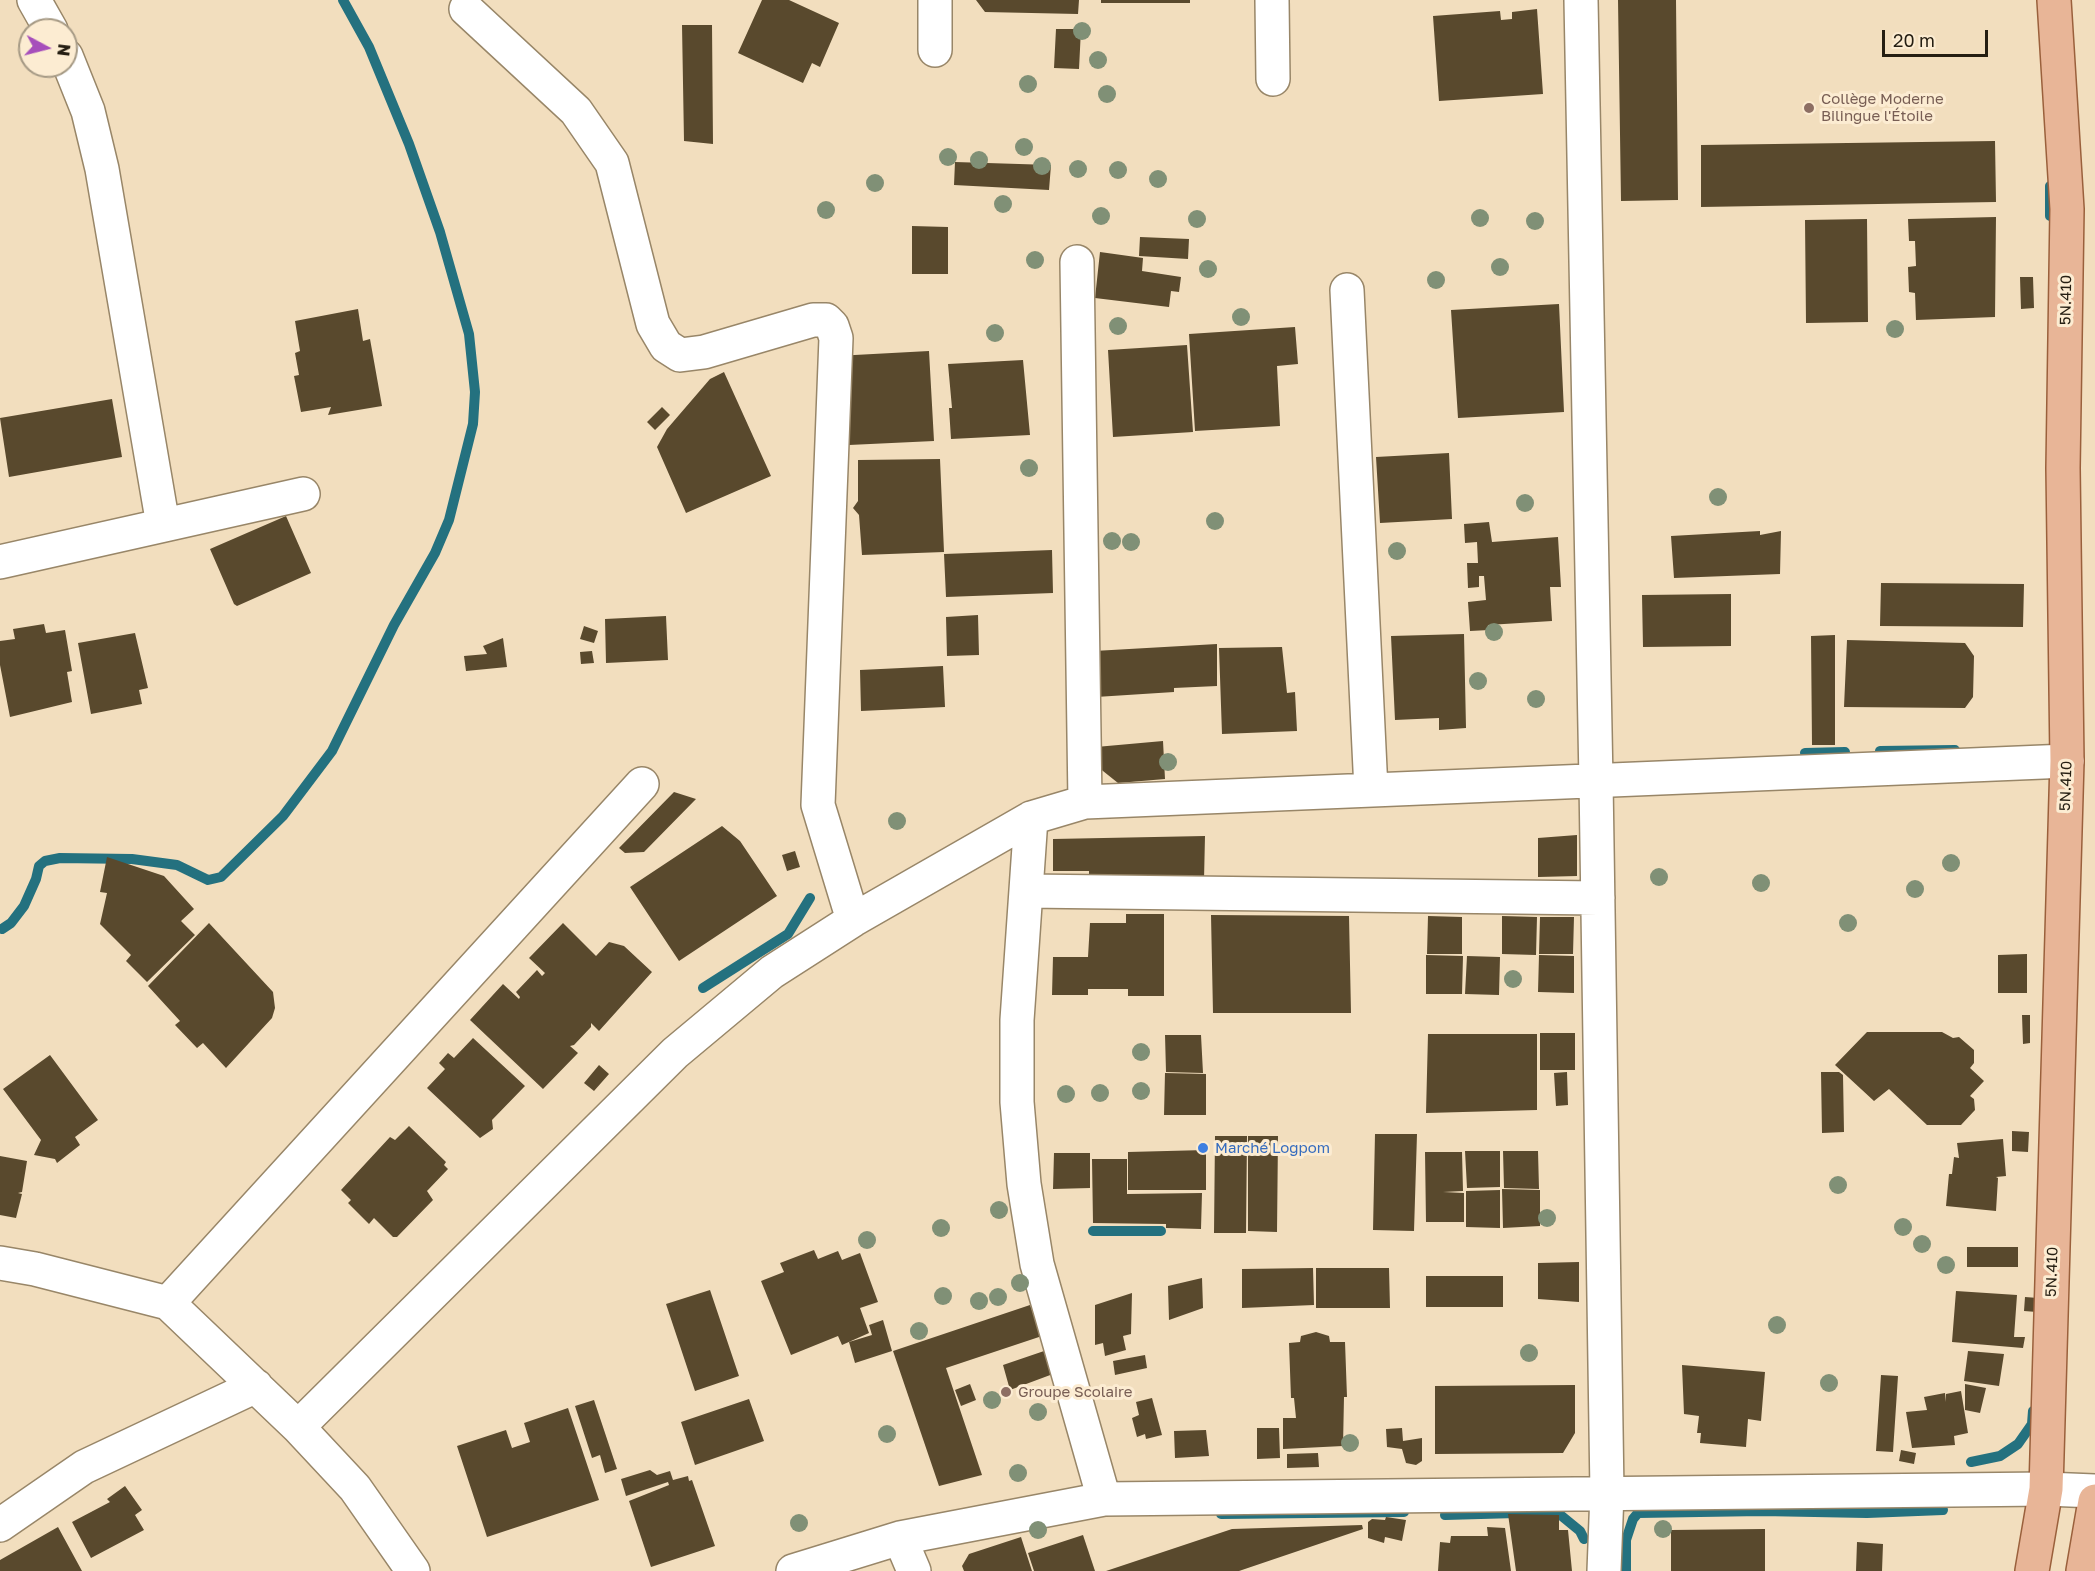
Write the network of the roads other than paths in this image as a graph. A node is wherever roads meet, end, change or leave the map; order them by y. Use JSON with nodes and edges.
{"nodes":[{"id":1,"x":34,"y":0,"type":"edge"},
{"id":2,"x":935,"y":0,"type":"edge"},
{"id":3,"x":1272,"y":0,"type":"edge"},
{"id":4,"x":1581,"y":0,"type":"edge"},
{"id":5,"x":2054,"y":0,"type":"edge"},
{"id":6,"x":466,"y":9,"type":"dead end"},
{"id":7,"x":44,"y":18,"type":"edge"},
{"id":8,"x":935,"y":50,"type":"dead end"},
{"id":9,"x":75,"y":78,"type":"edge"},
{"id":10,"x":1273,"y":79,"type":"dead end"},
{"id":11,"x":1077,"y":262,"type":"dead end"},
{"id":12,"x":1347,"y":290,"type":"dead end"},
{"id":13,"x":303,"y":494,"type":"dead end"},
{"id":14,"x":163,"y":525,"type":"junction"},
{"id":15,"x":0,"y":562,"type":"edge"},
{"id":16,"x":2067,"y":761,"type":"junction"},
{"id":17,"x":1596,"y":781,"type":"junction"},
{"id":18,"x":642,"y":784,"type":"dead end"},
{"id":19,"x":1371,"y":790,"type":"junction"},
{"id":20,"x":1085,"y":802,"type":"junction"},
{"id":21,"x":1031,"y":818,"type":"junction"},
{"id":22,"x":1027,"y":891,"type":"junction"},
{"id":23,"x":1598,"y":898,"type":"junction"},
{"id":24,"x":853,"y":920,"type":"junction"},
{"id":25,"x":0,"y":1263,"type":"edge"},
{"id":26,"x":168,"y":1303,"type":"junction"},
{"id":27,"x":256,"y":1386,"type":"junction"},
{"id":28,"x":298,"y":1427,"type":"junction"},
{"id":29,"x":2046,"y":1489,"type":"junction"},
{"id":30,"x":2095,"y":1491,"type":"edge"},
{"id":31,"x":1606,"y":1493,"type":"junction"},
{"id":32,"x":1104,"y":1499,"type":"junction"},
{"id":33,"x":2095,"y":1501,"type":"edge"},
{"id":34,"x":0,"y":1526,"type":"edge"},
{"id":35,"x":900,"y":1538,"type":"junction"},
{"id":36,"x":412,"y":1571,"type":"edge"},
{"id":37,"x":793,"y":1571,"type":"edge"},
{"id":38,"x":914,"y":1571,"type":"edge"},
{"id":39,"x":1604,"y":1571,"type":"edge"},
{"id":40,"x":2032,"y":1571,"type":"edge"},
{"id":41,"x":2083,"y":1571,"type":"edge"}],
"edges":[{"from":1,"to":7,"type":"street"},
{"from":2,"to":8,"type":"street"},
{"from":3,"to":10,"type":"street"},
{"from":4,"to":17,"type":"street"},
{"from":5,"to":16,"type":"main road","name":"5N.410"},
{"from":6,"to":24,"type":"street"},
{"from":9,"to":14,"type":"street"},
{"from":11,"to":20,"type":"street"},
{"from":12,"to":19,"type":"street"},
{"from":13,"to":14,"type":"street"},
{"from":14,"to":15,"type":"street"},
{"from":16,"to":17,"type":"street"},
{"from":16,"to":29,"type":"main road","name":"5N.410"},
{"from":17,"to":19,"type":"street"},
{"from":17,"to":23,"type":"street"},
{"from":18,"to":26,"type":"street"},
{"from":19,"to":20,"type":"street"},
{"from":20,"to":21,"type":"street"},
{"from":21,"to":22,"type":"street"},
{"from":21,"to":24,"type":"street"},
{"from":22,"to":23,"type":"street"},
{"from":22,"to":32,"type":"street"},
{"from":23,"to":31,"type":"street"},
{"from":24,"to":28,"type":"street"},
{"from":25,"to":26,"type":"street"},
{"from":26,"to":27,"type":"street"},
{"from":27,"to":28,"type":"street"},
{"from":27,"to":34,"type":"street"},
{"from":28,"to":36,"type":"street"},
{"from":29,"to":30,"type":"street"},
{"from":29,"to":31,"type":"street"},
{"from":29,"to":40,"type":"main road","name":"5N.410"},
{"from":31,"to":32,"type":"street"},
{"from":31,"to":39,"type":"street"},
{"from":32,"to":35,"type":"street"},
{"from":33,"to":41,"type":"main road"},
{"from":35,"to":37,"type":"street"},
{"from":35,"to":38,"type":"street"}]}
